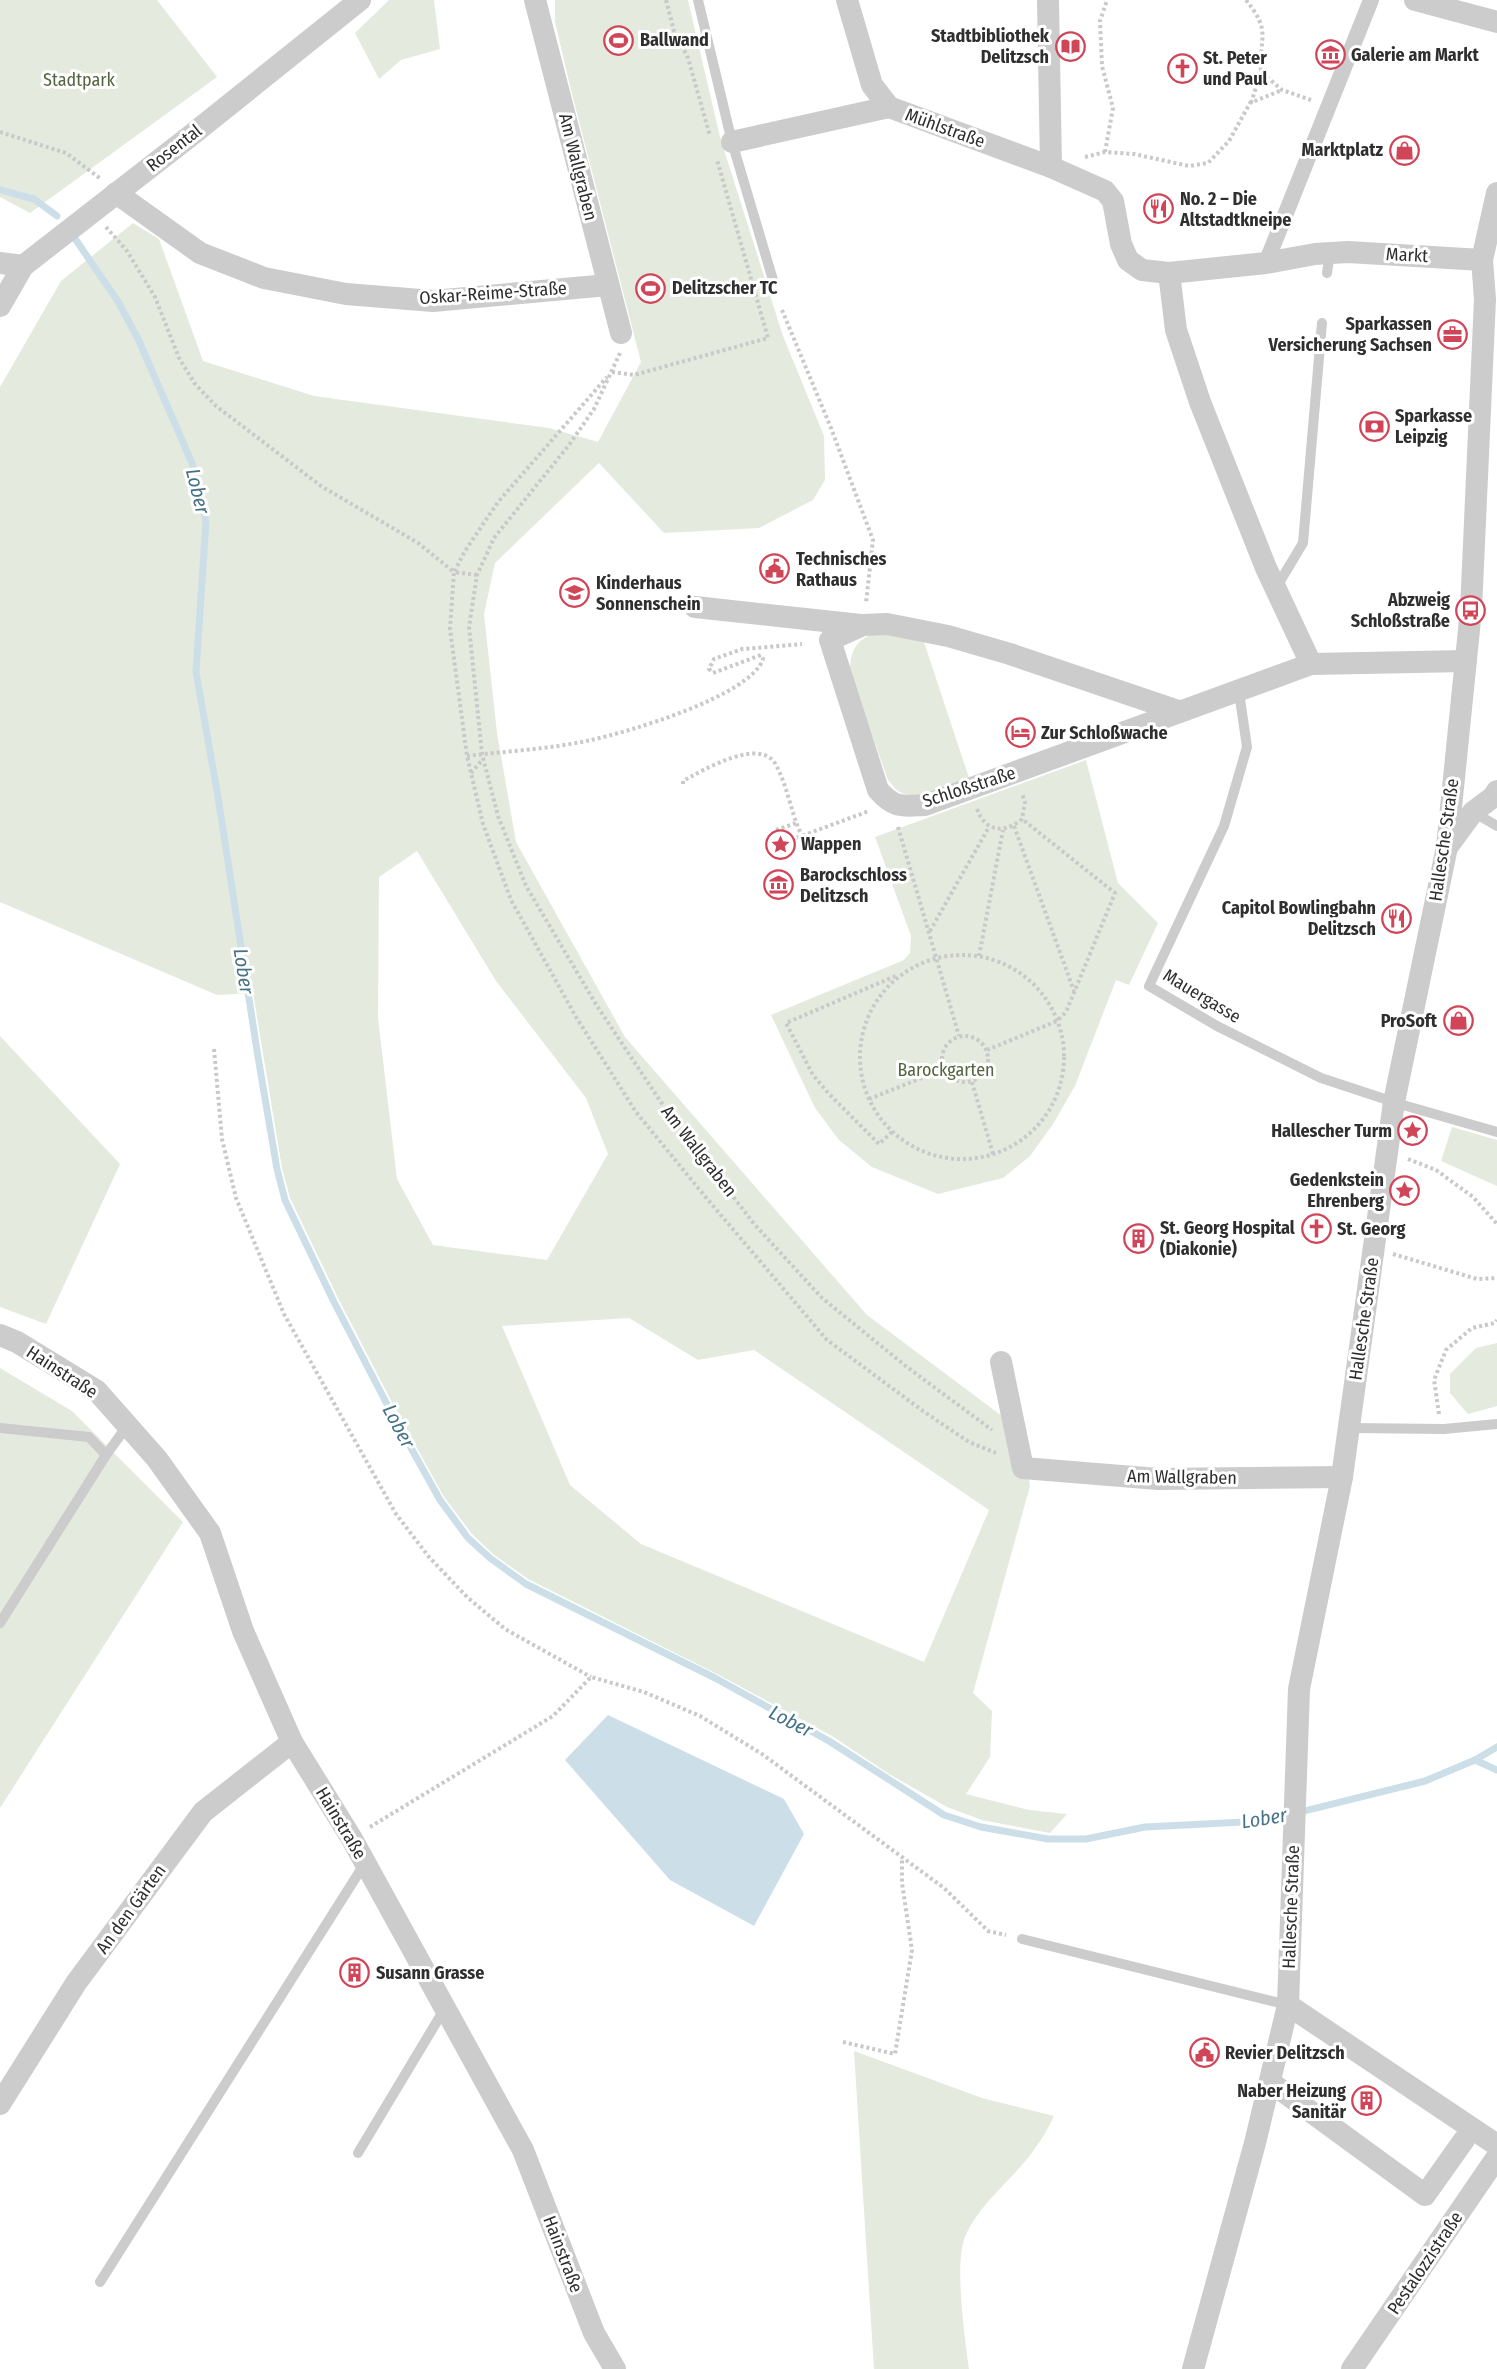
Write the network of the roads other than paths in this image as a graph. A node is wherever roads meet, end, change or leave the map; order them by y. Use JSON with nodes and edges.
{"nodes":[{"id":1,"x":360,"y":0,"type":"edge"},
{"id":2,"x":535,"y":0,"type":"edge"},
{"id":3,"x":698,"y":0,"type":"edge"},
{"id":4,"x":847,"y":0,"type":"edge"},
{"id":5,"x":1048,"y":0,"type":"edge"},
{"id":6,"x":1371,"y":0,"type":"edge"},
{"id":7,"x":1415,"y":0,"type":"edge"},
{"id":8,"x":1497,"y":22,"type":"edge"},
{"id":9,"x":888,"y":107,"type":"junction"},
{"id":10,"x":732,"y":142,"type":"junction"},
{"id":11,"x":1051,"y":168,"type":"junction"},
{"id":12,"x":116,"y":193,"type":"junction"},
{"id":13,"x":1497,"y":193,"type":"edge"},
{"id":14,"x":1482,"y":260,"type":"junction"},
{"id":15,"x":0,"y":263,"type":"edge"},
{"id":16,"x":1266,"y":263,"type":"junction"},
{"id":17,"x":22,"y":266,"type":"junction"},
{"id":18,"x":1169,"y":273,"type":"junction"},
{"id":19,"x":773,"y":280,"type":"dead end"},
{"id":20,"x":608,"y":285,"type":"junction"},
{"id":21,"x":0,"y":306,"type":"edge"},
{"id":22,"x":1323,"y":323,"type":"dead end"},
{"id":23,"x":621,"y":333,"type":"road end"},
{"id":24,"x":1276,"y":588,"type":"junction"},
{"id":25,"x":695,"y":607,"type":"dead end"},
{"id":26,"x":863,"y":625,"type":"junction"},
{"id":27,"x":1466,"y":661,"type":"junction"},
{"id":28,"x":1311,"y":664,"type":"junction"},
{"id":29,"x":1239,"y":692,"type":"junction"},
{"id":30,"x":1178,"y":711,"type":"junction"},
{"id":31,"x":1497,"y":791,"type":"edge"},
{"id":32,"x":1473,"y":812,"type":"junction"},
{"id":33,"x":1497,"y":826,"type":"edge"},
{"id":34,"x":1447,"y":847,"type":"junction"},
{"id":35,"x":1394,"y":1102,"type":"junction"},
{"id":36,"x":1497,"y":1132,"type":"edge"},
{"id":37,"x":0,"y":1335,"type":"edge"},
{"id":38,"x":1001,"y":1362,"type":"dead end"},
{"id":39,"x":1497,"y":1424,"type":"edge"},
{"id":40,"x":128,"y":1426,"type":"junction"},
{"id":41,"x":0,"y":1428,"type":"edge"},
{"id":42,"x":1349,"y":1428,"type":"junction"},
{"id":43,"x":106,"y":1455,"type":"junction"},
{"id":44,"x":1342,"y":1477,"type":"junction"},
{"id":45,"x":0,"y":1623,"type":"edge"},
{"id":46,"x":292,"y":1742,"type":"junction"},
{"id":47,"x":365,"y":1863,"type":"junction"},
{"id":48,"x":1022,"y":1939,"type":"road end"},
{"id":49,"x":1288,"y":2005,"type":"junction"},
{"id":50,"x":445,"y":2007,"type":"junction"},
{"id":51,"x":1270,"y":2082,"type":"junction"},
{"id":52,"x":0,"y":2104,"type":"edge"},
{"id":53,"x":1464,"y":2140,"type":"dead end"},
{"id":54,"x":1497,"y":2145,"type":"edge"},
{"id":55,"x":358,"y":2153,"type":"dead end"},
{"id":56,"x":1497,"y":2157,"type":"edge"},
{"id":57,"x":100,"y":2282,"type":"dead end"},
{"id":58,"x":615,"y":2369,"type":"edge"},
{"id":59,"x":1193,"y":2369,"type":"edge"},
{"id":60,"x":1352,"y":2369,"type":"edge"}],
"edges":[{"from":1,"to":12,"type":"street","name":"Rosental"},
{"from":2,"to":20,"type":"street","name":"Am Wallgraben"},
{"from":3,"to":10,"type":"lane"},
{"from":4,"to":9,"type":"street"},
{"from":5,"to":11,"type":"street"},
{"from":6,"to":16,"type":"street"},
{"from":7,"to":8,"type":"street"},
{"from":9,"to":10,"type":"street","name":"Mühlstraße"},
{"from":9,"to":11,"type":"street","name":"Mühlstraße"},
{"from":10,"to":19,"type":"lane"},
{"from":11,"to":18,"type":"street","name":"Markt"},
{"from":12,"to":17,"type":"street","name":"Rosental"},
{"from":12,"to":20,"type":"street","name":"Oskar-Reime-Straße"},
{"from":13,"to":14,"type":"street"},
{"from":14,"to":16,"type":"street","name":"Markt"},
{"from":14,"to":27,"type":"street","name":"Hallesche Straße"},
{"from":15,"to":17,"type":"street"},
{"from":16,"to":18,"type":"street","name":"Markt"},
{"from":17,"to":21,"type":"street","name":"Rosental"},
{"from":18,"to":24,"type":"street"},
{"from":20,"to":23,"type":"street","name":"Am Wallgraben"},
{"from":22,"to":24,"type":"lane"},
{"from":24,"to":28,"type":"street"},
{"from":25,"to":26,"type":"street"},
{"from":26,"to":30,"type":"street"},
{"from":26,"to":30,"type":"street","name":"Schloßstraße"},
{"from":27,"to":28,"type":"street","name":"Schloßstraße"},
{"from":27,"to":34,"type":"street","name":"Hallesche Straße"},
{"from":28,"to":29,"type":"street","name":"Schloßstraße"},
{"from":29,"to":30,"type":"street","name":"Schloßstraße"},
{"from":29,"to":35,"type":"lane","name":"Mauergasse"},
{"from":31,"to":32,"type":"street"},
{"from":32,"to":33,"type":"lane"},
{"from":32,"to":34,"type":"street"},
{"from":34,"to":35,"type":"street","name":"Hallesche Straße"},
{"from":35,"to":36,"type":"lane","name":"Mauergasse"},
{"from":35,"to":42,"type":"street","name":"Hallesche Straße"},
{"from":37,"to":40,"type":"street","name":"Hainstraße"},
{"from":38,"to":44,"type":"street","name":"Am Wallgraben"},
{"from":39,"to":42,"type":"lane"},
{"from":40,"to":43,"type":"lane"},
{"from":40,"to":46,"type":"street","name":"Hainstraße"},
{"from":41,"to":43,"type":"lane"},
{"from":42,"to":44,"type":"street","name":"Hallesche Straße"},
{"from":43,"to":45,"type":"lane"},
{"from":44,"to":49,"type":"street","name":"Hallesche Straße"},
{"from":46,"to":47,"type":"street","name":"Hainstraße"},
{"from":46,"to":52,"type":"street","name":"An den Gärten"},
{"from":47,"to":50,"type":"street","name":"Hainstraße"},
{"from":47,"to":57,"type":"lane"},
{"from":48,"to":49,"type":"lane"},
{"from":49,"to":51,"type":"street","name":"Hallesche Straße"},
{"from":49,"to":54,"type":"street"},
{"from":50,"to":55,"type":"lane"},
{"from":50,"to":58,"type":"street","name":"Hainstraße"},
{"from":51,"to":53,"type":"street"},
{"from":51,"to":59,"type":"street","name":"Hallesche Straße"},
{"from":56,"to":60,"type":"street","name":"Pestalozzistraße"}]}
